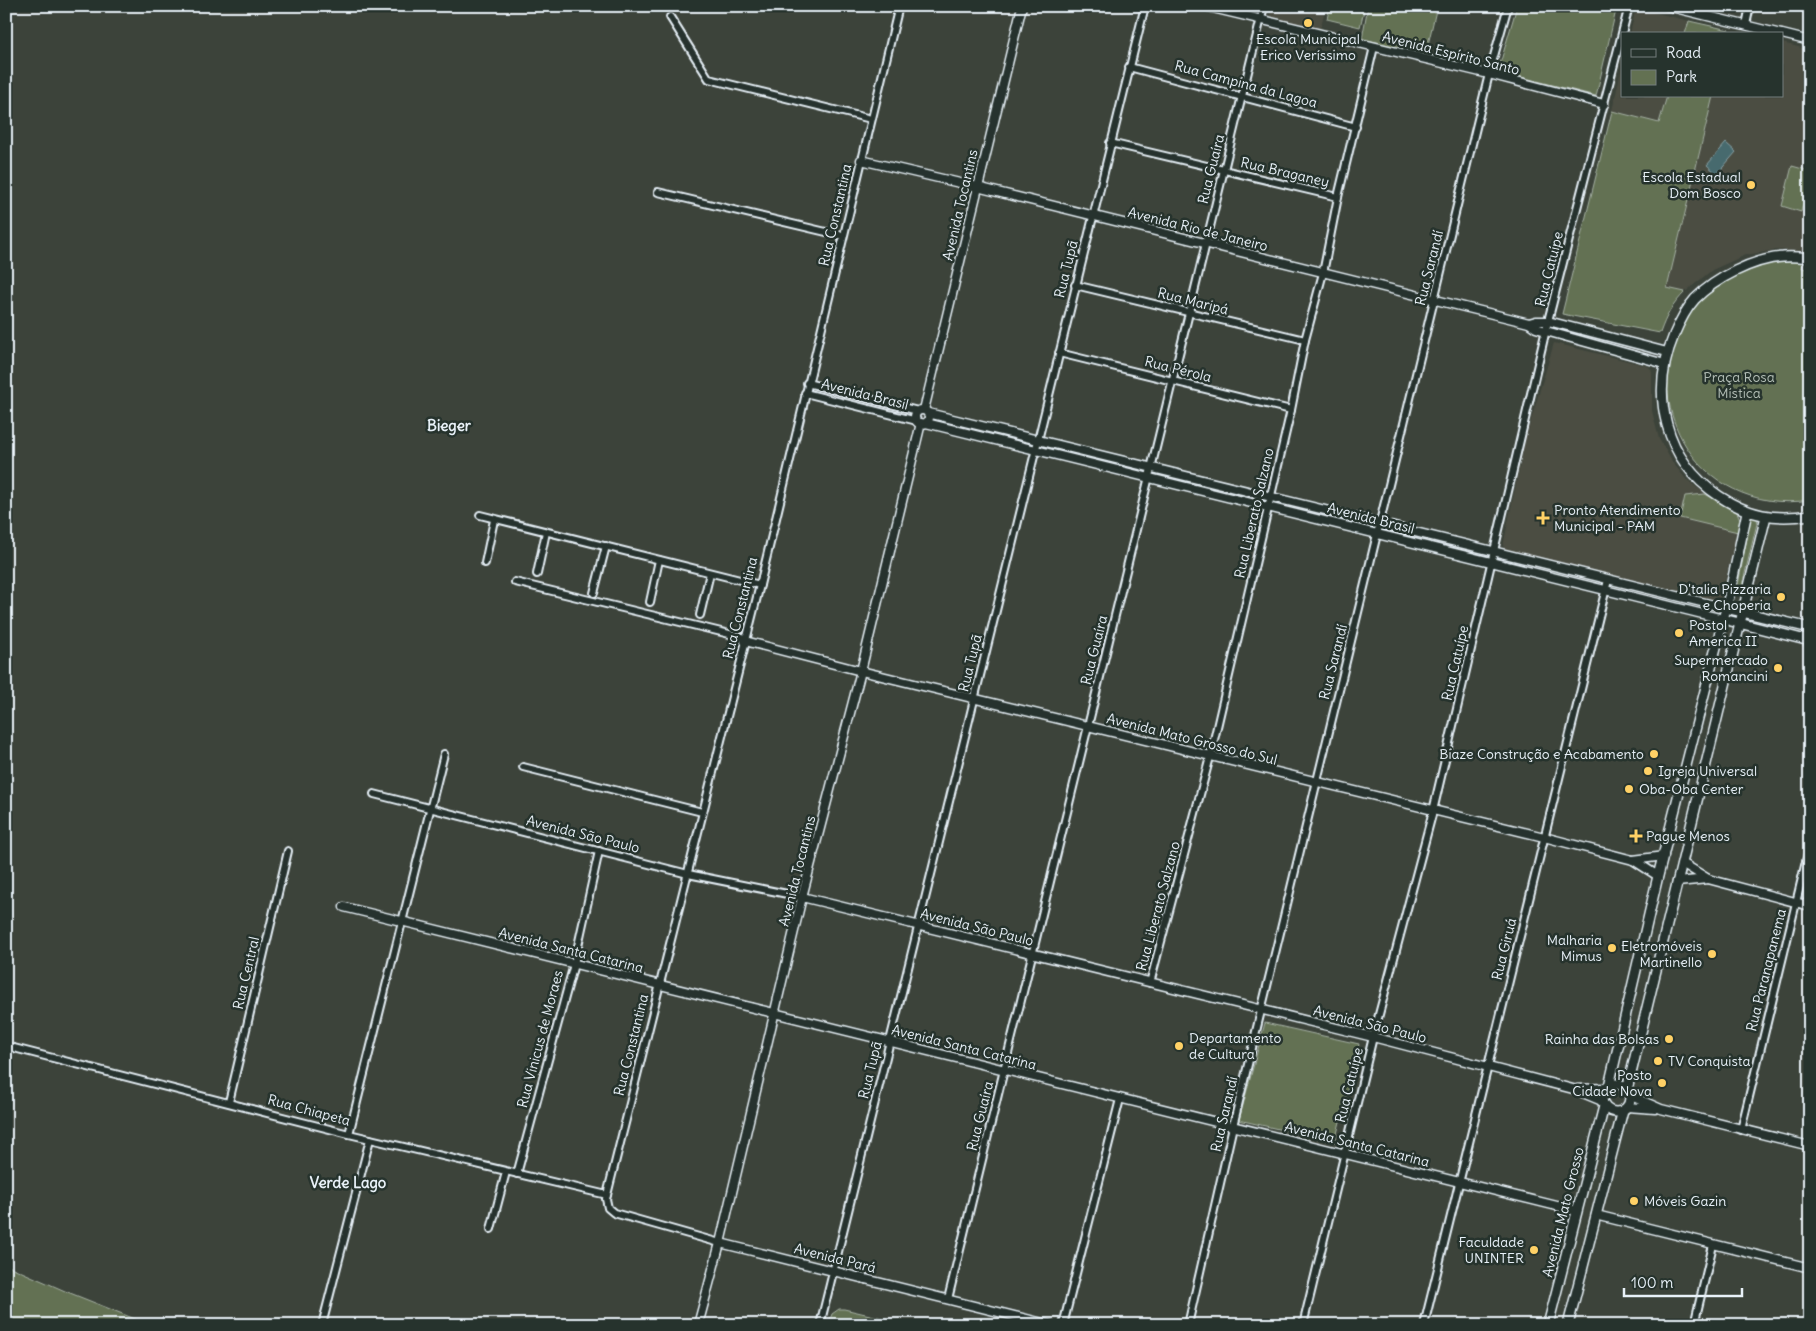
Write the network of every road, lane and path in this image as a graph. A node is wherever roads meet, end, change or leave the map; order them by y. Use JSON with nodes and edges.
{"nodes":[{"id":1,"x":900,"y":6,"type":"edge"},
{"id":2,"x":1022,"y":6,"type":"edge"},
{"id":3,"x":1145,"y":6,"type":"edge"},
{"id":4,"x":1204,"y":6,"type":"edge"},
{"id":5,"x":1264,"y":6,"type":"edge"},
{"id":6,"x":1508,"y":6,"type":"edge"},
{"id":7,"x":1629,"y":6,"type":"edge"},
{"id":8,"x":1667,"y":6,"type":"edge"},
{"id":9,"x":1750,"y":6,"type":"edge"},
{"id":10,"x":670,"y":17,"type":"dead end"},
{"id":11,"x":1260,"y":20,"type":"junction"},
{"id":12,"x":1746,"y":25,"type":"junction"},
{"id":13,"x":1622,"y":32,"type":"edge"},
{"id":14,"x":1773,"y":32,"type":"edge"},
{"id":15,"x":1784,"y":35,"type":"edge"},
{"id":16,"x":1621,"y":37,"type":"edge"},
{"id":17,"x":1810,"y":41,"type":"edge"},
{"id":18,"x":1374,"y":47,"type":"junction"},
{"id":19,"x":1129,"y":67,"type":"junction"},
{"id":20,"x":1489,"y":74,"type":"junction"},
{"id":21,"x":1242,"y":96,"type":"junction"},
{"id":22,"x":1604,"y":104,"type":"junction"},
{"id":23,"x":871,"y":119,"type":"junction"},
{"id":24,"x":1356,"y":127,"type":"junction"},
{"id":25,"x":1110,"y":143,"type":"junction"},
{"id":26,"x":861,"y":160,"type":"junction"},
{"id":27,"x":1224,"y":170,"type":"junction"},
{"id":28,"x":977,"y":186,"type":"junction"},
{"id":29,"x":658,"y":192,"type":"dead end"},
{"id":30,"x":1338,"y":197,"type":"junction"},
{"id":31,"x":1092,"y":215,"type":"junction"},
{"id":32,"x":843,"y":236,"type":"junction"},
{"id":33,"x":1206,"y":244,"type":"junction"},
{"id":34,"x":1810,"y":258,"type":"edge"},
{"id":35,"x":1322,"y":273,"type":"junction"},
{"id":36,"x":1075,"y":284,"type":"junction"},
{"id":37,"x":1434,"y":300,"type":"junction"},
{"id":38,"x":1189,"y":313,"type":"junction"},
{"id":39,"x":1548,"y":321,"type":"junction"},
{"id":40,"x":1529,"y":324,"type":"junction"},
{"id":41,"x":1546,"y":331,"type":"junction"},
{"id":42,"x":1305,"y":340,"type":"junction"},
{"id":43,"x":1667,"y":352,"type":"junction"},
{"id":44,"x":1059,"y":353,"type":"junction"},
{"id":45,"x":1665,"y":364,"type":"junction"},
{"id":46,"x":1172,"y":381,"type":"junction"},
{"id":47,"x":807,"y":383,"type":"junction"},
{"id":48,"x":805,"y":393,"type":"junction"},
{"id":49,"x":1291,"y":410,"type":"junction"},
{"id":50,"x":924,"y":411,"type":"junction"},
{"id":51,"x":921,"y":422,"type":"junction"},
{"id":52,"x":1038,"y":439,"type":"junction"},
{"id":53,"x":1035,"y":449,"type":"junction"},
{"id":54,"x":1151,"y":468,"type":"junction"},
{"id":55,"x":1149,"y":478,"type":"junction"},
{"id":56,"x":1271,"y":497,"type":"junction"},
{"id":57,"x":1268,"y":508,"type":"junction"},
{"id":58,"x":1747,"y":512,"type":"junction"},
{"id":59,"x":480,"y":515,"type":"dead end"},
{"id":60,"x":1810,"y":515,"type":"edge"},
{"id":61,"x":1766,"y":516,"type":"junction"},
{"id":62,"x":494,"y":520,"type":"junction"},
{"id":63,"x":1380,"y":524,"type":"junction"},
{"id":64,"x":546,"y":532,"type":"junction"},
{"id":65,"x":1377,"y":534,"type":"junction"},
{"id":66,"x":606,"y":546,"type":"junction"},
{"id":67,"x":1495,"y":551,"type":"junction"},
{"id":68,"x":660,"y":560,"type":"junction"},
{"id":69,"x":1492,"y":562,"type":"junction"},
{"id":70,"x":485,"y":563,"type":"dead end"},
{"id":71,"x":710,"y":573,"type":"junction"},
{"id":72,"x":537,"y":574,"type":"dead end"},
{"id":73,"x":1608,"y":580,"type":"junction"},
{"id":74,"x":515,"y":582,"type":"dead end"},
{"id":75,"x":760,"y":584,"type":"junction"},
{"id":76,"x":1605,"y":590,"type":"junction"},
{"id":77,"x":594,"y":593,"type":"dead end"},
{"id":78,"x":650,"y":602,"type":"dead end"},
{"id":79,"x":1726,"y":608,"type":"junction"},
{"id":80,"x":1742,"y":612,"type":"junction"},
{"id":81,"x":700,"y":615,"type":"dead end"},
{"id":82,"x":1723,"y":619,"type":"junction"},
{"id":83,"x":1739,"y":623,"type":"junction"},
{"id":84,"x":1810,"y":628,"type":"edge"},
{"id":85,"x":745,"y":640,"type":"junction"},
{"id":86,"x":1810,"y":641,"type":"edge"},
{"id":87,"x":861,"y":672,"type":"junction"},
{"id":88,"x":974,"y":698,"type":"junction"},
{"id":89,"x":1088,"y":727,"type":"junction"},
{"id":90,"x":444,"y":754,"type":"dead end"},
{"id":91,"x":1210,"y":757,"type":"junction"},
{"id":92,"x":523,"y":767,"type":"dead end"},
{"id":93,"x":1317,"y":782,"type":"junction"},
{"id":94,"x":374,"y":794,"type":"dead end"},
{"id":95,"x":430,"y":808,"type":"junction"},
{"id":96,"x":1433,"y":811,"type":"junction"},
{"id":97,"x":702,"y":812,"type":"junction"},
{"id":98,"x":1544,"y":837,"type":"junction"},
{"id":99,"x":1810,"y":845,"type":"edge"},
{"id":100,"x":288,"y":851,"type":"dead end"},
{"id":101,"x":599,"y":851,"type":"junction"},
{"id":102,"x":1664,"y":856,"type":"junction"},
{"id":103,"x":1633,"y":860,"type":"junction"},
{"id":104,"x":1682,"y":863,"type":"junction"},
{"id":105,"x":688,"y":874,"type":"junction"},
{"id":106,"x":1658,"y":876,"type":"junction"},
{"id":107,"x":1708,"y":878,"type":"junction"},
{"id":108,"x":1677,"y":882,"type":"junction"},
{"id":109,"x":802,"y":897,"type":"junction"},
{"id":110,"x":1795,"y":903,"type":"junction"},
{"id":111,"x":1810,"y":906,"type":"edge"},
{"id":112,"x":344,"y":907,"type":"dead end"},
{"id":113,"x":402,"y":922,"type":"junction"},
{"id":114,"x":918,"y":926,"type":"junction"},
{"id":115,"x":1032,"y":954,"type":"junction"},
{"id":116,"x":574,"y":964,"type":"junction"},
{"id":117,"x":1150,"y":983,"type":"junction"},
{"id":118,"x":659,"y":985,"type":"junction"},
{"id":119,"x":1261,"y":1010,"type":"junction"},
{"id":120,"x":775,"y":1013,"type":"junction"},
{"id":121,"x":1373,"y":1037,"type":"junction"},
{"id":122,"x":890,"y":1041,"type":"junction"},
{"id":123,"x":6,"y":1046,"type":"edge"},
{"id":124,"x":1488,"y":1068,"type":"junction"},
{"id":125,"x":1004,"y":1070,"type":"junction"},
{"id":126,"x":1607,"y":1087,"type":"junction"},
{"id":127,"x":1572,"y":1089,"type":"junction"},
{"id":128,"x":1628,"y":1093,"type":"junction"},
{"id":129,"x":1120,"y":1099,"type":"junction"},
{"id":130,"x":229,"y":1102,"type":"junction"},
{"id":131,"x":1603,"y":1103,"type":"junction"},
{"id":132,"x":1625,"y":1108,"type":"junction"},
{"id":133,"x":1661,"y":1109,"type":"junction"},
{"id":134,"x":1233,"y":1126,"type":"junction"},
{"id":135,"x":1741,"y":1130,"type":"junction"},
{"id":136,"x":349,"y":1134,"type":"junction"},
{"id":137,"x":370,"y":1139,"type":"junction"},
{"id":138,"x":1810,"y":1146,"type":"edge"},
{"id":139,"x":1344,"y":1154,"type":"junction"},
{"id":140,"x":506,"y":1172,"type":"junction"},
{"id":141,"x":517,"y":1174,"type":"junction"},
{"id":142,"x":1459,"y":1181,"type":"junction"},
{"id":143,"x":607,"y":1195,"type":"junction"},
{"id":144,"x":1577,"y":1211,"type":"junction"},
{"id":145,"x":1596,"y":1215,"type":"junction"},
{"id":146,"x":491,"y":1230,"type":"dead end"},
{"id":147,"x":720,"y":1243,"type":"junction"},
{"id":148,"x":1713,"y":1245,"type":"junction"},
{"id":149,"x":1810,"y":1268,"type":"edge"},
{"id":150,"x":834,"y":1270,"type":"junction"},
{"id":151,"x":948,"y":1299,"type":"junction"},
{"id":152,"x":322,"y":1325,"type":"edge"},
{"id":153,"x":698,"y":1325,"type":"edge"},
{"id":154,"x":820,"y":1325,"type":"edge"},
{"id":155,"x":1051,"y":1325,"type":"edge"},
{"id":156,"x":1063,"y":1325,"type":"edge"},
{"id":157,"x":1188,"y":1325,"type":"edge"},
{"id":158,"x":1303,"y":1325,"type":"edge"},
{"id":159,"x":1424,"y":1325,"type":"edge"},
{"id":160,"x":1548,"y":1325,"type":"edge"},
{"id":161,"x":1568,"y":1325,"type":"edge"},
{"id":162,"x":1694,"y":1325,"type":"edge"}],
"edges":[{"from":1,"to":23,"type":"street","name":"Rua Constantina"},
{"from":2,"to":28,"type":"street","name":"Avenida Tocantins"},
{"from":3,"to":19,"type":"street","name":"Rua Tupã"},
{"from":4,"to":11,"type":"street","name":"Avenida Espírito Santo"},
{"from":5,"to":11,"type":"street","name":"Rua Guaíra"},
{"from":6,"to":20,"type":"street","name":"Rua Sarandí"},
{"from":7,"to":13,"type":"street","name":"Rua Catuípe"},
{"from":8,"to":12,"type":"street"},
{"from":9,"to":12,"type":"street"},
{"from":10,"to":23,"type":"street"},
{"from":11,"to":18,"type":"street","name":"Avenida Espírito Santo"},
{"from":11,"to":21,"type":"street","name":"Rua Guaíra"},
{"from":12,"to":14,"type":"street"},
{"from":15,"to":17,"type":"street"},
{"from":16,"to":22,"type":"street","name":"Rua Catuípe"},
{"from":18,"to":20,"type":"street","name":"Avenida Espírito Santo"},
{"from":18,"to":24,"type":"street","name":"Rua Liberato Salzano"},
{"from":19,"to":21,"type":"street","name":"Rua Campina da Lagoa"},
{"from":19,"to":25,"type":"street","name":"Rua Tupã"},
{"from":20,"to":22,"type":"street","name":"Avenida Espírito Santo"},
{"from":20,"to":37,"type":"street","name":"Rua Sarandí"},
{"from":21,"to":24,"type":"street","name":"Rua Campina da Lagoa"},
{"from":21,"to":27,"type":"street","name":"Rua Guaíra"},
{"from":22,"to":39,"type":"street","name":"Rua Catuípe"},
{"from":23,"to":26,"type":"street","name":"Rua Constantina"},
{"from":24,"to":30,"type":"street","name":"Rua Liberato Salzano"},
{"from":25,"to":27,"type":"street","name":"Rua Braganey"},
{"from":25,"to":31,"type":"street","name":"Rua Tupã"},
{"from":26,"to":28,"type":"street","name":"Avenida Rio de Janeiro"},
{"from":26,"to":32,"type":"street","name":"Rua Constantina"},
{"from":27,"to":30,"type":"street","name":"Rua Braganey"},
{"from":27,"to":33,"type":"street","name":"Rua Guaíra"},
{"from":28,"to":31,"type":"street","name":"Avenida Rio de Janeiro"},
{"from":28,"to":50,"type":"street","name":"Avenida Tocantins"},
{"from":29,"to":32,"type":"street"},
{"from":30,"to":35,"type":"street","name":"Rua Liberato Salzano"},
{"from":31,"to":33,"type":"street","name":"Avenida Rio de Janeiro"},
{"from":31,"to":36,"type":"street","name":"Rua Tupã"},
{"from":32,"to":47,"type":"street","name":"Rua Constantina"},
{"from":33,"to":35,"type":"street","name":"Avenida Rio de Janeiro"},
{"from":33,"to":38,"type":"street","name":"Rua Guaíra"},
{"from":34,"to":43,"type":"main road"},
{"from":35,"to":37,"type":"street","name":"Avenida Rio de Janeiro"},
{"from":35,"to":42,"type":"street","name":"Rua Liberato Salzano"},
{"from":36,"to":38,"type":"street","name":"Rua Maripá"},
{"from":36,"to":44,"type":"street","name":"Rua Tupã"},
{"from":37,"to":40,"type":"street","name":"Avenida Rio de Janeiro"},
{"from":37,"to":63,"type":"street","name":"Rua Sarandí"},
{"from":38,"to":42,"type":"street","name":"Rua Maripá"},
{"from":38,"to":46,"type":"street","name":"Rua Guaíra"},
{"from":39,"to":40,"type":"street"},
{"from":39,"to":41,"type":"street","name":"Rua Catuípe"},
{"from":39,"to":43,"type":"street"},
{"from":40,"to":41,"type":"street"},
{"from":41,"to":45,"type":"street"},
{"from":41,"to":67,"type":"street","name":"Rua Catuípe"},
{"from":42,"to":49,"type":"street","name":"Rua Liberato Salzano"},
{"from":43,"to":45,"type":"main road"},
{"from":44,"to":46,"type":"street","name":"Rua Pérola"},
{"from":44,"to":52,"type":"street","name":"Rua Tupã"},
{"from":45,"to":58,"type":"main road"},
{"from":46,"to":49,"type":"street","name":"Rua Pérola"},
{"from":46,"to":54,"type":"street","name":"Rua Guaíra"},
{"from":47,"to":48,"type":"street","name":"Rua Constantina"},
{"from":47,"to":50,"type":"street","name":"Avenida Brasil"},
{"from":48,"to":51,"type":"street","name":"Avenida Brasil"},
{"from":48,"to":75,"type":"street","name":"Rua Constantina"},
{"from":49,"to":56,"type":"street","name":"Rua Liberato Salzano"},
{"from":50,"to":51,"type":"street"},
{"from":50,"to":51,"type":"street"},
{"from":50,"to":52,"type":"street","name":"Avenida Brasil"},
{"from":51,"to":53,"type":"street","name":"Avenida Brasil"},
{"from":51,"to":87,"type":"street","name":"Avenida Tocantins"},
{"from":52,"to":53,"type":"street","name":"Rua Tupã"},
{"from":52,"to":54,"type":"street","name":"Avenida Brasil"},
{"from":53,"to":55,"type":"street","name":"Avenida Brasil"},
{"from":53,"to":88,"type":"street","name":"Rua Tupã"},
{"from":54,"to":55,"type":"street","name":"Rua Guaíra"},
{"from":54,"to":56,"type":"street","name":"Avenida Brasil"},
{"from":55,"to":57,"type":"street","name":"Avenida Brasil"},
{"from":55,"to":89,"type":"street","name":"Rua Guaíra"},
{"from":56,"to":57,"type":"street","name":"Rua Liberato Salzano"},
{"from":56,"to":63,"type":"street","name":"Avenida Brasil"},
{"from":57,"to":65,"type":"street","name":"Avenida Brasil"},
{"from":57,"to":91,"type":"street","name":"Rua Liberato Salzano"},
{"from":58,"to":61,"type":"main road"},
{"from":58,"to":79,"type":"main road"},
{"from":59,"to":62,"type":"street"},
{"from":60,"to":61,"type":"main road"},
{"from":61,"to":80,"type":"main road"},
{"from":62,"to":64,"type":"street"},
{"from":62,"to":70,"type":"street"},
{"from":63,"to":65,"type":"street","name":"Rua Sarandí"},
{"from":63,"to":67,"type":"street","name":"Avenida Brasil"},
{"from":64,"to":66,"type":"street"},
{"from":64,"to":72,"type":"street"},
{"from":65,"to":69,"type":"street","name":"Avenida Brasil"},
{"from":65,"to":93,"type":"street","name":"Rua Sarandí"},
{"from":66,"to":68,"type":"street"},
{"from":66,"to":77,"type":"street"},
{"from":67,"to":69,"type":"street","name":"Rua Catuípe"},
{"from":67,"to":73,"type":"street","name":"Avenida Brasil"},
{"from":68,"to":71,"type":"street"},
{"from":68,"to":78,"type":"street"},
{"from":69,"to":76,"type":"street","name":"Avenida Brasil"},
{"from":69,"to":96,"type":"street","name":"Rua Catuípe"},
{"from":71,"to":75,"type":"street"},
{"from":71,"to":81,"type":"street"},
{"from":73,"to":76,"type":"street","name":"Rua Giruá"},
{"from":73,"to":79,"type":"street","name":"Avenida Brasil"},
{"from":74,"to":85,"type":"street"},
{"from":75,"to":85,"type":"street","name":"Rua Constantina"},
{"from":76,"to":82,"type":"street","name":"Avenida Brasil"},
{"from":76,"to":98,"type":"street","name":"Rua Giruá"},
{"from":79,"to":80,"type":"main road","name":"Avenida Brasil"},
{"from":79,"to":82,"type":"main road"},
{"from":80,"to":83,"type":"main road"},
{"from":80,"to":84,"type":"main road","name":"Avenida Brasil"},
{"from":82,"to":83,"type":"main road","name":"Avenida Brasil"},
{"from":82,"to":102,"type":"main road"},
{"from":83,"to":86,"type":"main road","name":"Avenida Brasil"},
{"from":83,"to":104,"type":"main road"},
{"from":85,"to":87,"type":"street","name":"Avenida Mato Grosso do Sul"},
{"from":85,"to":97,"type":"street","name":"Rua Constantina"},
{"from":87,"to":88,"type":"street","name":"Avenida Mato Grosso do Sul"},
{"from":87,"to":109,"type":"street","name":"Avenida Tocantins"},
{"from":88,"to":89,"type":"street","name":"Avenida Mato Grosso do Sul"},
{"from":88,"to":114,"type":"street","name":"Rua Tupã"},
{"from":89,"to":91,"type":"street","name":"Avenida Mato Grosso do Sul"},
{"from":89,"to":115,"type":"street","name":"Rua Guaíra"},
{"from":90,"to":95,"type":"street"},
{"from":91,"to":93,"type":"street","name":"Avenida Mato Grosso do Sul"},
{"from":91,"to":117,"type":"street","name":"Rua Liberato Salzano"},
{"from":92,"to":97,"type":"street"},
{"from":93,"to":96,"type":"street","name":"Avenida Mato Grosso do Sul"},
{"from":93,"to":119,"type":"street","name":"Rua Sarandí"},
{"from":94,"to":95,"type":"street","name":"Avenida São Paulo"},
{"from":95,"to":101,"type":"street","name":"Avenida São Paulo"},
{"from":95,"to":113,"type":"street"},
{"from":96,"to":98,"type":"street","name":"Avenida Mato Grosso do Sul"},
{"from":96,"to":121,"type":"street","name":"Rua Catuípe"},
{"from":97,"to":105,"type":"street","name":"Rua Constantina"},
{"from":98,"to":103,"type":"street","name":"Avenida Mato Grosso do Sul"},
{"from":98,"to":124,"type":"street","name":"Rua Giruá"},
{"from":99,"to":110,"type":"street","name":"Rua Paranapanema"},
{"from":100,"to":130,"type":"street","name":"Rua Central"},
{"from":101,"to":105,"type":"street","name":"Avenida São Paulo"},
{"from":101,"to":116,"type":"street","name":"Rua Vinicus de Moraes"},
{"from":102,"to":103,"type":"street"},
{"from":102,"to":106,"type":"main road"},
{"from":103,"to":106,"type":"street"},
{"from":104,"to":107,"type":"street"},
{"from":104,"to":108,"type":"main road"},
{"from":105,"to":109,"type":"street","name":"Avenida São Paulo"},
{"from":105,"to":118,"type":"street","name":"Rua Constantina"},
{"from":106,"to":126,"type":"main road"},
{"from":107,"to":108,"type":"street"},
{"from":107,"to":110,"type":"street"},
{"from":108,"to":128,"type":"main road"},
{"from":109,"to":114,"type":"street","name":"Avenida São Paulo"},
{"from":109,"to":120,"type":"street","name":"Avenida Tocantins"},
{"from":110,"to":111,"type":"street"},
{"from":110,"to":135,"type":"street","name":"Rua Paranapanema"},
{"from":112,"to":113,"type":"street","name":"Avenida Santa Catarina"},
{"from":113,"to":116,"type":"street","name":"Avenida Santa Catarina"},
{"from":113,"to":136,"type":"street"},
{"from":114,"to":115,"type":"street","name":"Avenida São Paulo"},
{"from":114,"to":122,"type":"street","name":"Rua Tupã"},
{"from":115,"to":117,"type":"street","name":"Avenida São Paulo"},
{"from":115,"to":125,"type":"street","name":"Rua Guaíra"},
{"from":116,"to":118,"type":"street","name":"Avenida Santa Catarina"},
{"from":116,"to":141,"type":"street","name":"Rua Vinicus de Moraes"},
{"from":117,"to":119,"type":"street","name":"Avenida São Paulo"},
{"from":118,"to":120,"type":"street","name":"Avenida Santa Catarina"},
{"from":118,"to":143,"type":"street","name":"Rua Constantina"},
{"from":119,"to":121,"type":"street","name":"Avenida São Paulo"},
{"from":119,"to":134,"type":"street","name":"Rua Sarandí"},
{"from":120,"to":122,"type":"street","name":"Avenida Santa Catarina"},
{"from":120,"to":147,"type":"street","name":"Avenida Tocantins"},
{"from":121,"to":124,"type":"street","name":"Avenida São Paulo"},
{"from":121,"to":139,"type":"street","name":"Rua Catuípe"},
{"from":122,"to":125,"type":"street","name":"Avenida Santa Catarina"},
{"from":122,"to":150,"type":"street","name":"Rua Tupã"},
{"from":123,"to":130,"type":"street","name":"Rua Chiapeta"},
{"from":124,"to":127,"type":"street","name":"Avenida São Paulo"},
{"from":124,"to":142,"type":"street","name":"Rua Giruá"},
{"from":125,"to":129,"type":"street","name":"Avenida Santa Catarina"},
{"from":125,"to":151,"type":"street","name":"Rua Guaíra"},
{"from":126,"to":127,"type":"street","name":"Avenida São Paulo"},
{"from":126,"to":128,"type":"main road"},
{"from":126,"to":131,"type":"main road"},
{"from":127,"to":131,"type":"street","name":"Avenida São Paulo"},
{"from":128,"to":132,"type":"main road"},
{"from":128,"to":133,"type":"street"},
{"from":129,"to":134,"type":"street","name":"Avenida Santa Catarina"},
{"from":129,"to":156,"type":"street"},
{"from":130,"to":136,"type":"street","name":"Rua Chiapeta"},
{"from":131,"to":132,"type":"main road"},
{"from":131,"to":144,"type":"main road","name":"Avenida Mato Grosso"},
{"from":132,"to":133,"type":"street"},
{"from":132,"to":145,"type":"main road"},
{"from":133,"to":135,"type":"street"},
{"from":134,"to":139,"type":"street","name":"Avenida Santa Catarina"},
{"from":134,"to":157,"type":"street","name":"Rua Sarandí"},
{"from":135,"to":138,"type":"street"},
{"from":136,"to":137,"type":"street","name":"Rua Chiapeta"},
{"from":137,"to":140,"type":"street","name":"Rua Chiapeta"},
{"from":137,"to":152,"type":"street"},
{"from":139,"to":142,"type":"street","name":"Avenida Santa Catarina"},
{"from":139,"to":158,"type":"street","name":"Rua Catuípe"},
{"from":140,"to":141,"type":"street","name":"Rua Chiapeta"},
{"from":140,"to":146,"type":"street"},
{"from":141,"to":143,"type":"street","name":"Rua Chiapeta"},
{"from":142,"to":144,"type":"street","name":"Avenida Santa Catarina"},
{"from":142,"to":159,"type":"street","name":"Rua Giruá"},
{"from":143,"to":147,"type":"street","name":"Avenida Pará"},
{"from":144,"to":160,"type":"main road","name":"Avenida Mato Grosso"},
{"from":145,"to":148,"type":"street"},
{"from":145,"to":161,"type":"main road"},
{"from":147,"to":150,"type":"street","name":"Avenida Pará"},
{"from":147,"to":153,"type":"street","name":"Avenida Tocantins"},
{"from":148,"to":149,"type":"street"},
{"from":148,"to":162,"type":"street"},
{"from":150,"to":151,"type":"street","name":"Avenida Pará"},
{"from":150,"to":154,"type":"street","name":"Rua Tupã"},
{"from":151,"to":155,"type":"street","name":"Avenida Pará"}]}
